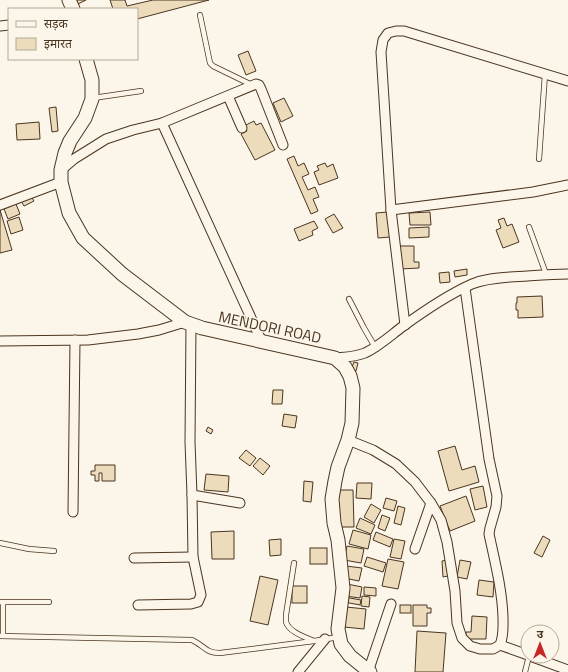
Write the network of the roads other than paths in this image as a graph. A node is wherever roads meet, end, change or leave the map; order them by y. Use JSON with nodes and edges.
{"nodes":[{"id":1,"x":200,"y":15,"type":"dead end"},
{"id":2,"x":86,"y":60,"type":"edge"},
{"id":3,"x":545,"y":74,"type":"junction"},
{"id":4,"x":568,"y":80,"type":"edge"},
{"id":5,"x":252,"y":85,"type":"junction"},
{"id":6,"x":141,"y":91,"type":"dead end"},
{"id":7,"x":228,"y":96,"type":"junction"},
{"id":8,"x":92,"y":99,"type":"junction"},
{"id":9,"x":162,"y":123,"type":"junction"},
{"id":10,"x":242,"y":128,"type":"dead end"},
{"id":11,"x":283,"y":145,"type":"dead end"},
{"id":12,"x":539,"y":159,"type":"dead end"},
{"id":13,"x":61,"y":176,"type":"junction"},
{"id":14,"x":568,"y":185,"type":"edge"},
{"id":15,"x":0,"y":205,"type":"edge"},
{"id":16,"x":391,"y":210,"type":"junction"},
{"id":17,"x":529,"y":228,"type":"dead end"},
{"id":18,"x":546,"y":274,"type":"junction"},
{"id":19,"x":568,"y":274,"type":"edge"},
{"id":20,"x":465,"y":288,"type":"junction"},
{"id":21,"x":349,"y":299,"type":"dead end"},
{"id":22,"x":188,"y":323,"type":"junction"},
{"id":23,"x":405,"y":325,"type":"junction"},
{"id":24,"x":75,"y":340,"type":"junction"},
{"id":25,"x":0,"y":341,"type":"edge"},
{"id":26,"x":262,"y":342,"type":"junction"},
{"id":27,"x":375,"y":347,"type":"junction"},
{"id":28,"x":335,"y":358,"type":"junction"},
{"id":29,"x":348,"y":440,"type":"junction"},
{"id":30,"x":192,"y":495,"type":"junction"},
{"id":31,"x":240,"y":503,"type":"dead end"},
{"id":32,"x":431,"y":503,"type":"junction"},
{"id":33,"x":73,"y":512,"type":"dead end"},
{"id":34,"x":0,"y":543,"type":"edge"},
{"id":35,"x":415,"y":549,"type":"dead end"},
{"id":36,"x":54,"y":551,"type":"dead end"},
{"id":37,"x":193,"y":557,"type":"junction"},
{"id":38,"x":134,"y":558,"type":"dead end"},
{"id":39,"x":294,"y":564,"type":"dead end"},
{"id":40,"x":2,"y":602,"type":"edge"},
{"id":41,"x":49,"y":602,"type":"dead end"},
{"id":42,"x":391,"y":604,"type":"dead end"},
{"id":43,"x":138,"y":605,"type":"dead end"},
{"id":44,"x":1,"y":636,"type":"edge"},
{"id":45,"x":339,"y":637,"type":"junction"},
{"id":46,"x":325,"y":639,"type":"junction"},
{"id":47,"x":314,"y":641,"type":"junction"},
{"id":48,"x":500,"y":645,"type":"junction"},
{"id":49,"x":520,"y":653,"type":"edge"},
{"id":50,"x":551,"y":664,"type":"edge"},
{"id":51,"x":568,"y":670,"type":"edge"},
{"id":52,"x":298,"y":672,"type":"edge"},
{"id":53,"x":369,"y":672,"type":"edge"}],
"edges":[{"from":1,"to":5,"type":"lane"},
{"from":2,"to":8,"type":"main road","name":"MENDORI ROAD"},
{"from":3,"to":4,"type":"street"},
{"from":3,"to":12,"type":"lane"},
{"from":3,"to":16,"type":"street"},
{"from":5,"to":7,"type":"street"},
{"from":5,"to":11,"type":"street"},
{"from":6,"to":8,"type":"lane"},
{"from":7,"to":9,"type":"street"},
{"from":7,"to":10,"type":"street"},
{"from":8,"to":13,"type":"main road","name":"MENDORI ROAD"},
{"from":9,"to":13,"type":"street"},
{"from":9,"to":26,"type":"street"},
{"from":13,"to":15,"type":"street"},
{"from":13,"to":22,"type":"main road","name":"MENDORI ROAD"},
{"from":14,"to":16,"type":"street"},
{"from":16,"to":23,"type":"street"},
{"from":17,"to":18,"type":"lane"},
{"from":18,"to":19,"type":"street"},
{"from":18,"to":20,"type":"street"},
{"from":20,"to":23,"type":"street"},
{"from":20,"to":48,"type":"street"},
{"from":21,"to":27,"type":"lane"},
{"from":22,"to":24,"type":"street"},
{"from":22,"to":26,"type":"main road","name":"MENDORI ROAD"},
{"from":22,"to":30,"type":"street"},
{"from":23,"to":27,"type":"street"},
{"from":24,"to":25,"type":"street"},
{"from":24,"to":33,"type":"street"},
{"from":26,"to":28,"type":"main road","name":"MENDORI ROAD"},
{"from":27,"to":28,"type":"street"},
{"from":28,"to":29,"type":"main road","name":"MENDORI ROAD"},
{"from":29,"to":32,"type":"street"},
{"from":29,"to":45,"type":"main road","name":"MENDORI ROAD"},
{"from":30,"to":31,"type":"street"},
{"from":30,"to":37,"type":"street"},
{"from":32,"to":35,"type":"street"},
{"from":32,"to":48,"type":"street"},
{"from":34,"to":36,"type":"lane"},
{"from":37,"to":38,"type":"street"},
{"from":37,"to":43,"type":"street"},
{"from":39,"to":47,"type":"lane"},
{"from":40,"to":41,"type":"lane"},
{"from":40,"to":44,"type":"lane"},
{"from":42,"to":53,"type":"street"},
{"from":44,"to":47,"type":"lane"},
{"from":45,"to":46,"type":"lane"},
{"from":45,"to":53,"type":"main road"},
{"from":46,"to":47,"type":"lane"},
{"from":46,"to":52,"type":"street"},
{"from":48,"to":49,"type":"street"},
{"from":50,"to":51,"type":"street"}]}
